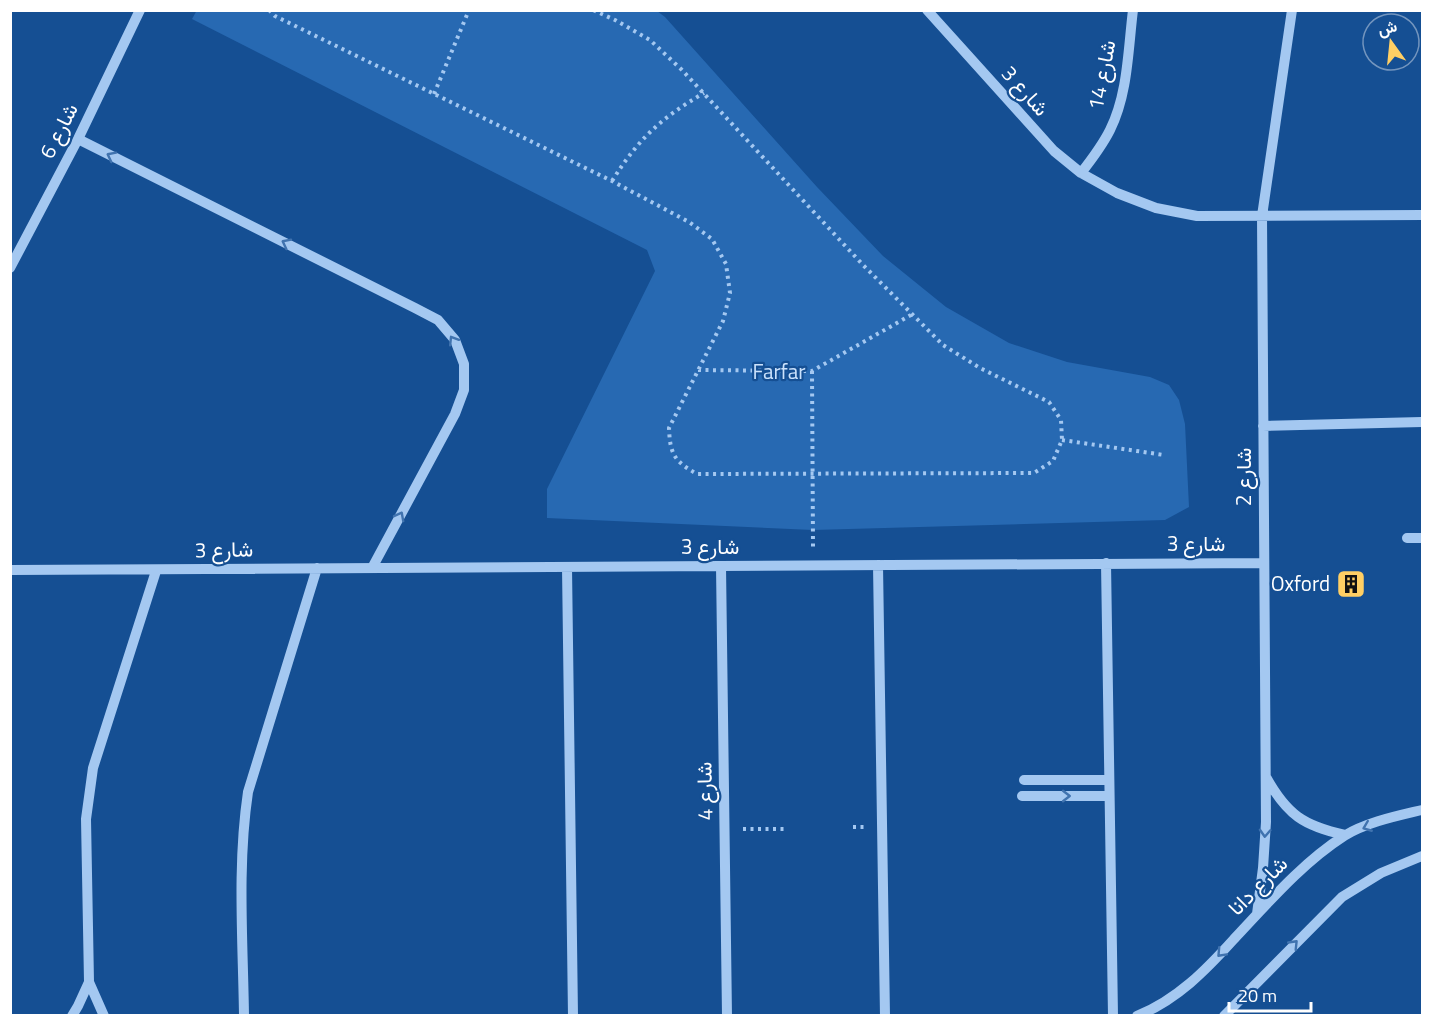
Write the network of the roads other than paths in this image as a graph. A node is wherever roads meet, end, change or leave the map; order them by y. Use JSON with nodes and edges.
{"nodes":[{"id":1,"x":140,"y":10,"type":"edge"},
{"id":2,"x":927,"y":10,"type":"edge"},
{"id":3,"x":1133,"y":10,"type":"edge"},
{"id":4,"x":1292,"y":10,"type":"edge"},
{"id":5,"x":78,"y":139,"type":"junction"},
{"id":6,"x":1081,"y":172,"type":"junction"},
{"id":7,"x":1422,"y":215,"type":"edge"},
{"id":8,"x":1262,"y":216,"type":"junction"},
{"id":9,"x":10,"y":268,"type":"edge"},
{"id":10,"x":1422,"y":422,"type":"edge"},
{"id":11,"x":1263,"y":426,"type":"junction"},
{"id":12,"x":1407,"y":538,"type":"dead end"},
{"id":13,"x":1422,"y":538,"type":"edge"},
{"id":14,"x":1106,"y":563,"type":"junction"},
{"id":15,"x":1264,"y":563,"type":"junction"},
{"id":16,"x":878,"y":565,"type":"junction"},
{"id":17,"x":721,"y":566,"type":"junction"},
{"id":18,"x":567,"y":567,"type":"junction"},
{"id":19,"x":317,"y":568,"type":"junction"},
{"id":20,"x":372,"y":568,"type":"junction"},
{"id":21,"x":10,"y":570,"type":"edge"},
{"id":22,"x":156,"y":571,"type":"junction"},
{"id":23,"x":1265,"y":774,"type":"junction"},
{"id":24,"x":1024,"y":780,"type":"dead end"},
{"id":25,"x":1109,"y":780,"type":"junction"},
{"id":26,"x":1022,"y":796,"type":"dead end"},
{"id":27,"x":1109,"y":796,"type":"junction"},
{"id":28,"x":1422,"y":810,"type":"edge"},
{"id":29,"x":1345,"y":835,"type":"junction"},
{"id":30,"x":1422,"y":856,"type":"edge"},
{"id":31,"x":1257,"y":914,"type":"junction"},
{"id":32,"x":88,"y":982,"type":"junction"},
{"id":33,"x":72,"y":1016,"type":"edge"},
{"id":34,"x":105,"y":1016,"type":"edge"},
{"id":35,"x":244,"y":1016,"type":"edge"},
{"id":36,"x":573,"y":1016,"type":"edge"},
{"id":37,"x":727,"y":1016,"type":"edge"},
{"id":38,"x":885,"y":1016,"type":"edge"},
{"id":39,"x":1113,"y":1016,"type":"edge"},
{"id":40,"x":1137,"y":1016,"type":"edge"},
{"id":41,"x":1224,"y":1016,"type":"edge"}],
"edges":[{"from":1,"to":5,"type":"street","name":"شارع 6"},
{"from":2,"to":6,"type":"street","name":"شارع 3"},
{"from":3,"to":6,"type":"street","name":"شارع 14"},
{"from":4,"to":8,"type":"street","name":"شارع 2"},
{"from":5,"to":9,"type":"street","name":"شارع 6"},
{"from":20,"to":5,"type":"street","one_way":true},
{"from":6,"to":8,"type":"street","name":"شارع 3"},
{"from":7,"to":8,"type":"street","name":"شارع 3"},
{"from":8,"to":11,"type":"street","name":"شارع 2"},
{"from":10,"to":11,"type":"street"},
{"from":11,"to":15,"type":"street","name":"شارع 2"},
{"from":12,"to":13,"type":"street"},
{"from":14,"to":15,"type":"street","name":"شارع 3"},
{"from":14,"to":16,"type":"street","name":"شارع 3"},
{"from":14,"to":25,"type":"street"},
{"from":15,"to":23,"type":"street","name":"شارع 2"},
{"from":16,"to":17,"type":"street","name":"شارع 3"},
{"from":16,"to":38,"type":"street"},
{"from":17,"to":18,"type":"street","name":"شارع 3"},
{"from":17,"to":37,"type":"street","name":"شارع 4"},
{"from":18,"to":20,"type":"street","name":"شارع 3"},
{"from":18,"to":36,"type":"street"},
{"from":19,"to":20,"type":"street","name":"شارع 3"},
{"from":19,"to":22,"type":"street","name":"شارع 3"},
{"from":19,"to":35,"type":"street"},
{"from":21,"to":22,"type":"street","name":"شارع 3"},
{"from":22,"to":32,"type":"street"},
{"from":23,"to":29,"type":"street","name":"شارع 2"},
{"from":23,"to":31,"type":"street","name":"شارع 2","one_way":true},
{"from":24,"to":25,"type":"street"},
{"from":25,"to":27,"type":"street"},
{"from":26,"to":27,"type":"street","one_way":true},
{"from":27,"to":39,"type":"street"},
{"from":28,"to":29,"type":"street","name":"شارع دانا","one_way":true},
{"from":29,"to":31,"type":"street","name":"شارع دانا"},
{"from":41,"to":30,"type":"street","one_way":true},
{"from":31,"to":40,"type":"street","name":"شارع دانا","one_way":true},
{"from":32,"to":33,"type":"street"},
{"from":32,"to":34,"type":"street"}]}
